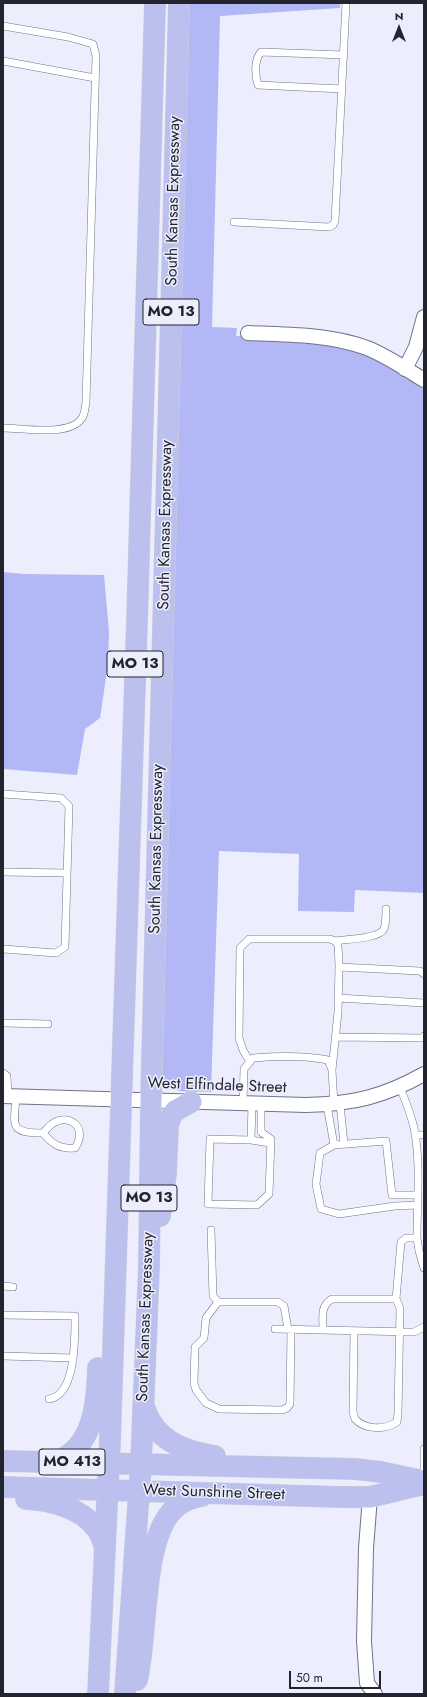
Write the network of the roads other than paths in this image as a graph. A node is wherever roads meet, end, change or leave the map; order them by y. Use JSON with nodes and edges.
{"nodes":[{"id":1,"x":155,"y":3,"type":"edge"},
{"id":2,"x":179,"y":3,"type":"edge"},
{"id":3,"x":346,"y":3,"type":"edge"},
{"id":4,"x":3,"y":26,"type":"edge"},
{"id":5,"x":344,"y":55,"type":"junction"},
{"id":6,"x":3,"y":61,"type":"edge"},
{"id":7,"x":95,"y":78,"type":"junction"},
{"id":8,"x":342,"y":89,"type":"junction"},
{"id":9,"x":234,"y":222,"type":"dead end"},
{"id":10,"x":424,"y":317,"type":"edge"},
{"id":11,"x":248,"y":333,"type":"dead end"},
{"id":12,"x":405,"y":369,"type":"junction"},
{"id":13,"x":424,"y":380,"type":"edge"},
{"id":14,"x":3,"y":428,"type":"edge"},
{"id":15,"x":3,"y":794,"type":"edge"},
{"id":16,"x":3,"y":872,"type":"edge"},
{"id":17,"x":68,"y":873,"type":"junction"},
{"id":18,"x":386,"y":909,"type":"dead end"},
{"id":19,"x":335,"y":941,"type":"junction"},
{"id":20,"x":3,"y":949,"type":"edge"},
{"id":21,"x":339,"y":967,"type":"junction"},
{"id":22,"x":424,"y":974,"type":"edge"},
{"id":23,"x":338,"y":998,"type":"junction"},
{"id":24,"x":424,"y":1003,"type":"edge"},
{"id":25,"x":3,"y":1023,"type":"edge"},
{"id":26,"x":48,"y":1024,"type":"dead end"},
{"id":27,"x":424,"y":1036,"type":"edge"},
{"id":28,"x":335,"y":1037,"type":"junction"},
{"id":29,"x":250,"y":1062,"type":"junction"},
{"id":30,"x":332,"y":1070,"type":"junction"},
{"id":31,"x":3,"y":1073,"type":"edge"},
{"id":32,"x":424,"y":1074,"type":"edge"},
{"id":33,"x":400,"y":1087,"type":"junction"},
{"id":34,"x":9,"y":1096,"type":"edge"},
{"id":35,"x":122,"y":1100,"type":"junction"},
{"id":36,"x":151,"y":1101,"type":"junction"},
{"id":37,"x":191,"y":1102,"type":"junction"},
{"id":38,"x":252,"y":1104,"type":"junction"},
{"id":39,"x":334,"y":1104,"type":"junction"},
{"id":40,"x":43,"y":1134,"type":"junction"},
{"id":41,"x":415,"y":1135,"type":"junction"},
{"id":42,"x":424,"y":1135,"type":"edge"},
{"id":43,"x":251,"y":1140,"type":"junction"},
{"id":44,"x":270,"y":1143,"type":"junction"},
{"id":45,"x":344,"y":1144,"type":"junction"},
{"id":46,"x":334,"y":1145,"type":"junction"},
{"id":47,"x":120,"y":1157,"type":"junction"},
{"id":48,"x":421,"y":1166,"type":"edge"},
{"id":49,"x":392,"y":1195,"type":"junction"},
{"id":50,"x":417,"y":1195,"type":"junction"},
{"id":51,"x":417,"y":1205,"type":"junction"},
{"id":52,"x":395,"y":1206,"type":"junction"},
{"id":53,"x":211,"y":1230,"type":"dead end"},
{"id":54,"x":417,"y":1238,"type":"junction"},
{"id":55,"x":421,"y":1251,"type":"edge"},
{"id":56,"x":149,"y":1268,"type":"junction"},
{"id":57,"x":424,"y":1268,"type":"edge"},
{"id":58,"x":3,"y":1286,"type":"edge"},
{"id":59,"x":13,"y":1287,"type":"dead end"},
{"id":60,"x":396,"y":1299,"type":"junction"},
{"id":61,"x":218,"y":1302,"type":"junction"},
{"id":62,"x":3,"y":1315,"type":"edge"},
{"id":63,"x":424,"y":1327,"type":"edge"},
{"id":64,"x":275,"y":1329,"type":"dead end"},
{"id":65,"x":289,"y":1330,"type":"junction"},
{"id":66,"x":323,"y":1330,"type":"junction"},
{"id":67,"x":354,"y":1331,"type":"junction"},
{"id":68,"x":400,"y":1332,"type":"junction"},
{"id":69,"x":3,"y":1356,"type":"edge"},
{"id":70,"x":73,"y":1358,"type":"junction"},
{"id":71,"x":49,"y":1399,"type":"dead end"},
{"id":72,"x":143,"y":1403,"type":"junction"},
{"id":73,"x":424,"y":1449,"type":"edge"},
{"id":74,"x":3,"y":1461,"type":"edge"},
{"id":75,"x":56,"y":1461,"type":"junction"},
{"id":76,"x":109,"y":1463,"type":"junction"},
{"id":77,"x":141,"y":1463,"type":"junction"},
{"id":78,"x":355,"y":1469,"type":"junction"},
{"id":79,"x":424,"y":1472,"type":"edge"},
{"id":80,"x":424,"y":1482,"type":"edge"},
{"id":81,"x":3,"y":1487,"type":"edge"},
{"id":82,"x":108,"y":1490,"type":"junction"},
{"id":83,"x":139,"y":1491,"type":"junction"},
{"id":84,"x":210,"y":1494,"type":"junction"},
{"id":85,"x":370,"y":1496,"type":"junction"},
{"id":86,"x":3,"y":1498,"type":"edge"},
{"id":87,"x":106,"y":1550,"type":"junction"},
{"id":88,"x":98,"y":1694,"type":"edge"},
{"id":89,"x":125,"y":1694,"type":"edge"},
{"id":90,"x":133,"y":1694,"type":"edge"},
{"id":91,"x":375,"y":1694,"type":"edge"}],
"edges":[{"from":1,"to":35,"type":"main road","name":"South Kansas Expressway","number":"MO 13"},
{"from":2,"to":36,"type":"main road","name":"South Kansas Expressway","number":"MO 13"},
{"from":3,"to":5,"type":"lane"},
{"from":4,"to":7,"type":"lane"},
{"from":5,"to":8,"type":"lane"},
{"from":5,"to":8,"type":"lane"},
{"from":6,"to":7,"type":"lane"},
{"from":7,"to":14,"type":"lane"},
{"from":8,"to":9,"type":"lane"},
{"from":10,"to":12,"type":"street"},
{"from":11,"to":12,"type":"street"},
{"from":12,"to":13,"type":"street"},
{"from":15,"to":17,"type":"lane"},
{"from":16,"to":17,"type":"lane"},
{"from":17,"to":20,"type":"lane"},
{"from":18,"to":19,"type":"lane"},
{"from":19,"to":21,"type":"lane"},
{"from":19,"to":29,"type":"lane"},
{"from":21,"to":22,"type":"lane"},
{"from":21,"to":23,"type":"lane"},
{"from":23,"to":24,"type":"lane"},
{"from":23,"to":28,"type":"lane"},
{"from":25,"to":26,"type":"lane"},
{"from":27,"to":28,"type":"lane"},
{"from":28,"to":30,"type":"lane"},
{"from":29,"to":30,"type":"lane"},
{"from":29,"to":38,"type":"lane"},
{"from":30,"to":39,"type":"lane"},
{"from":31,"to":34,"type":"lane"},
{"from":32,"to":33,"type":"street","name":"West Elfindale Street"},
{"from":33,"to":39,"type":"street","name":"West Elfindale Street"},
{"from":33,"to":41,"type":"lane"},
{"from":34,"to":35,"type":"street","name":"West Elfindale Street"},
{"from":34,"to":40,"type":"lane"},
{"from":35,"to":36,"type":"street","name":"West Elfindale Street"},
{"from":35,"to":47,"type":"main road","name":"South Kansas Expressway","number":"MO 13"},
{"from":36,"to":37,"type":"street","name":"West Elfindale Street"},
{"from":36,"to":56,"type":"main road","name":"South Kansas Expressway","number":"MO 13"},
{"from":37,"to":38,"type":"street","name":"West Elfindale Street"},
{"from":37,"to":56,"type":"main road"},
{"from":38,"to":39,"type":"street","name":"West Elfindale Street"},
{"from":38,"to":43,"type":"lane"},
{"from":38,"to":44,"type":"lane"},
{"from":39,"to":45,"type":"lane"},
{"from":39,"to":46,"type":"lane"},
{"from":40,"to":40,"type":"lane"},
{"from":41,"to":42,"type":"lane"},
{"from":41,"to":48,"type":"lane"},
{"from":43,"to":44,"type":"lane"},
{"from":43,"to":44,"type":"lane"},
{"from":45,"to":46,"type":"lane"},
{"from":45,"to":49,"type":"lane"},
{"from":46,"to":52,"type":"lane"},
{"from":47,"to":75,"type":"main road"},
{"from":47,"to":76,"type":"main road","name":"South Kansas Expressway","number":"MO 13"},
{"from":48,"to":50,"type":"lane"},
{"from":49,"to":50,"type":"lane"},
{"from":49,"to":52,"type":"lane"},
{"from":50,"to":51,"type":"lane"},
{"from":51,"to":52,"type":"lane"},
{"from":51,"to":54,"type":"lane"},
{"from":53,"to":61,"type":"lane"},
{"from":54,"to":55,"type":"lane"},
{"from":54,"to":60,"type":"lane"},
{"from":55,"to":57,"type":"lane"},
{"from":56,"to":72,"type":"main road","name":"South Kansas Expressway","number":"MO 13"},
{"from":58,"to":59,"type":"lane"},
{"from":60,"to":66,"type":"lane"},
{"from":60,"to":68,"type":"lane"},
{"from":61,"to":65,"type":"lane"},
{"from":61,"to":65,"type":"lane"},
{"from":62,"to":70,"type":"lane"},
{"from":63,"to":68,"type":"lane"},
{"from":64,"to":65,"type":"lane"},
{"from":65,"to":66,"type":"lane"},
{"from":66,"to":67,"type":"lane"},
{"from":67,"to":68,"type":"lane"},
{"from":67,"to":68,"type":"lane"},
{"from":69,"to":70,"type":"lane"},
{"from":70,"to":71,"type":"lane"},
{"from":72,"to":77,"type":"main road","name":"South Kansas Expressway","number":"MO 13"},
{"from":72,"to":78,"type":"main road"},
{"from":73,"to":79,"type":"lane"},
{"from":74,"to":75,"type":"main road","name":"West Sunshine Street","number":"MO 413"},
{"from":75,"to":76,"type":"main road","name":"West Sunshine Street","number":"MO 413"},
{"from":76,"to":77,"type":"main road","name":"West Sunshine Street","number":"MO 413"},
{"from":76,"to":82,"type":"main road","name":"South Kansas Expressway","number":"MO 13"},
{"from":77,"to":78,"type":"main road","name":"West Sunshine Street"},
{"from":77,"to":83,"type":"main road","name":"South Kansas Expressway","number":"MO 13"},
{"from":78,"to":80,"type":"main road","name":"West Sunshine Street"},
{"from":80,"to":85,"type":"main road","name":"West Sunshine Street"},
{"from":81,"to":82,"type":"main road","name":"West Sunshine Street","number":"MO 413"},
{"from":82,"to":83,"type":"main road","name":"West Sunshine Street","number":"MO 413"},
{"from":82,"to":87,"type":"main road","name":"South Kansas Expressway","number":"MO 13"},
{"from":83,"to":84,"type":"main road","name":"West Sunshine Street"},
{"from":83,"to":89,"type":"main road","name":"South Kansas Expressway","number":"MO 13"},
{"from":84,"to":85,"type":"main road","name":"West Sunshine Street"},
{"from":84,"to":90,"type":"main road"},
{"from":85,"to":91,"type":"street"},
{"from":86,"to":87,"type":"main road"},
{"from":87,"to":88,"type":"main road","name":"South Kansas Expressway","number":"MO 13"}]}
